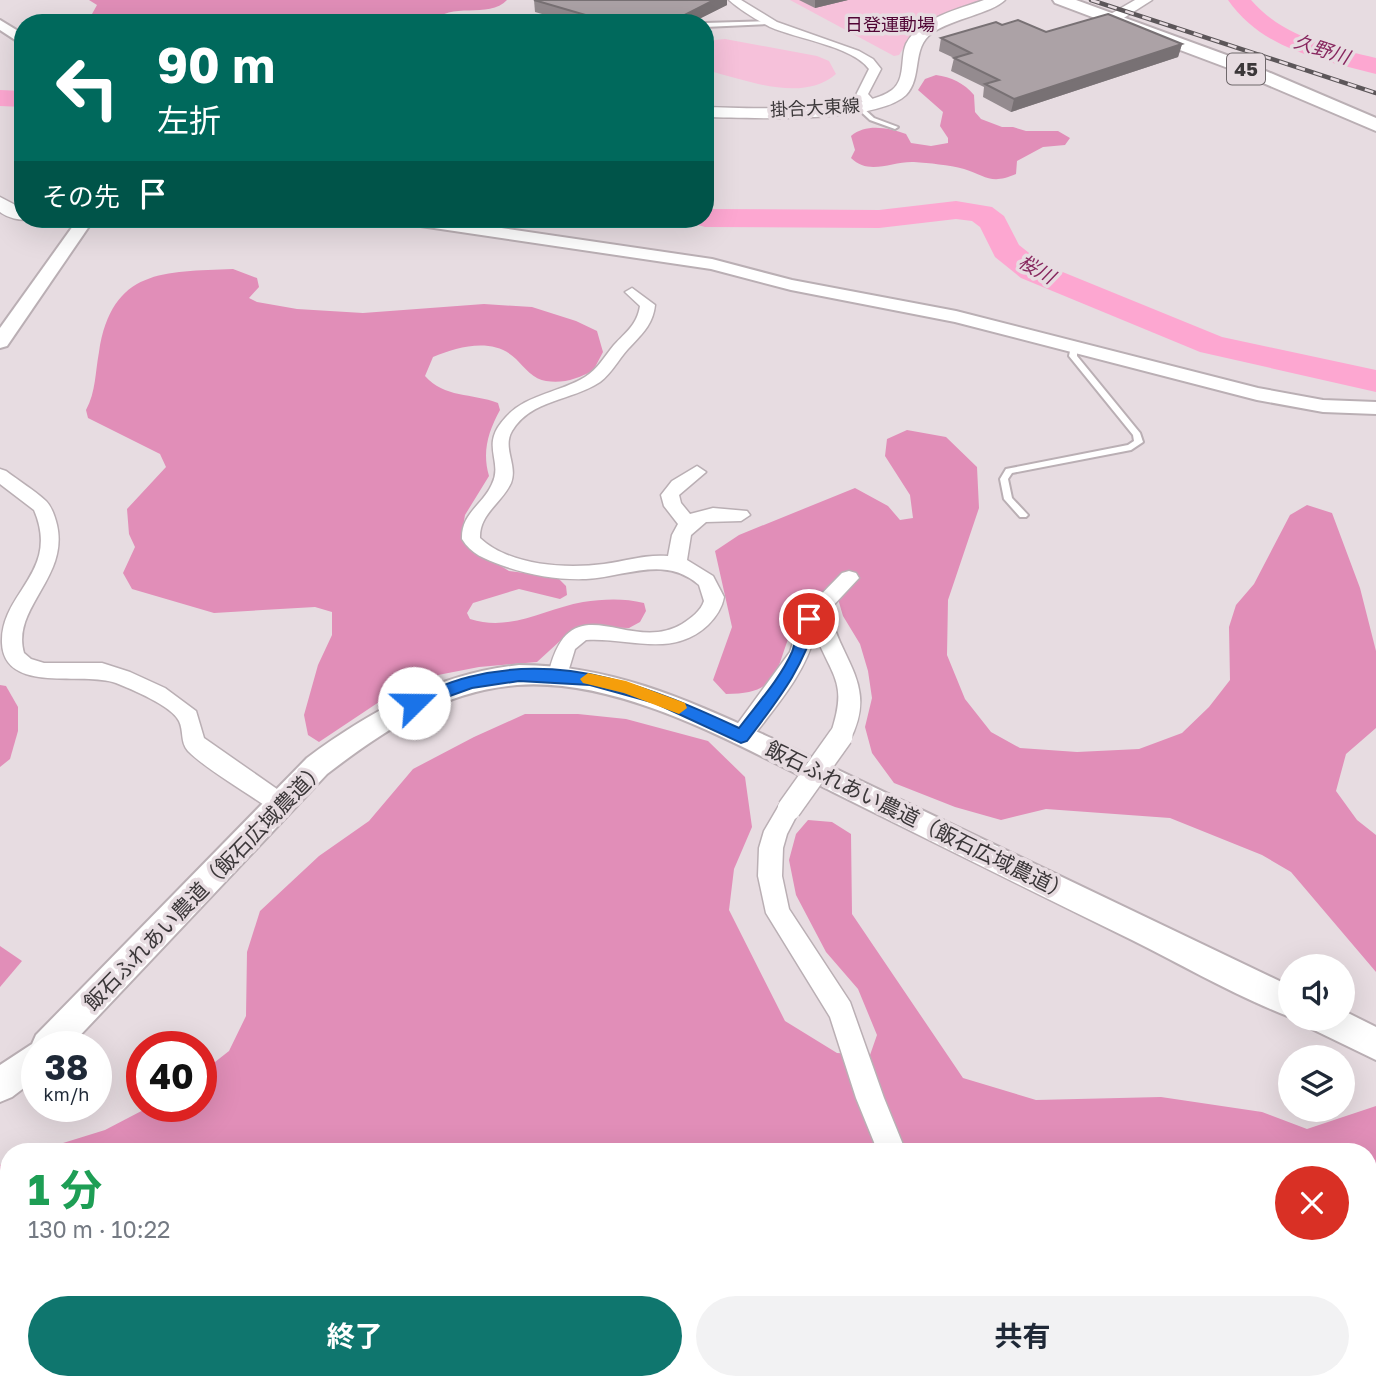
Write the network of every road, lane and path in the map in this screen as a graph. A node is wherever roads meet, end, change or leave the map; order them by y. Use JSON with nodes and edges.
{"nodes":[{"id":1,"x":734,"y":0,"type":"edge"},
{"id":2,"x":998,"y":0,"type":"edge"},
{"id":3,"x":1061,"y":0,"type":"edge"},
{"id":4,"x":1145,"y":0,"type":"edge"},
{"id":5,"x":1114,"y":18,"type":"junction"},
{"id":6,"x":768,"y":22,"type":"junction"},
{"id":7,"x":714,"y":25,"type":"edge"},
{"id":8,"x":865,"y":106,"type":"junction"},
{"id":9,"x":714,"y":112,"type":"edge"},
{"id":10,"x":1376,"y":125,"type":"edge"},
{"id":11,"x":895,"y":127,"type":"dead end"},
{"id":12,"x":80,"y":228,"type":"edge"},
{"id":13,"x":468,"y":228,"type":"edge"},
{"id":14,"x":632,"y":292,"type":"dead end"},
{"id":15,"x":0,"y":342,"type":"edge"},
{"id":16,"x":1074,"y":348,"type":"junction"},
{"id":17,"x":1376,"y":408,"type":"edge"},
{"id":18,"x":697,"y":472,"type":"dead end"},
{"id":19,"x":0,"y":475,"type":"edge"},
{"id":20,"x":741,"y":515,"type":"dead end"},
{"id":21,"x":1023,"y":515,"type":"dead end"},
{"id":22,"x":688,"y":523,"type":"junction"},
{"id":23,"x":677,"y":563,"type":"junction"},
{"id":24,"x":849,"y":578,"type":"dead end"},
{"id":25,"x":819,"y":609,"type":"junction"},
{"id":26,"x":558,"y":676,"type":"junction"},
{"id":27,"x":741,"y":736,"type":"junction"},
{"id":28,"x":279,"y":803,"type":"junction"},
{"id":29,"x":1278,"y":996,"type":"edge"},
{"id":30,"x":64,"y":1031,"type":"edge"},
{"id":31,"x":1350,"y":1031,"type":"edge"},
{"id":32,"x":1376,"y":1044,"type":"edge"},
{"id":33,"x":21,"y":1070,"type":"edge"},
{"id":34,"x":0,"y":1085,"type":"edge"},
{"id":35,"x":888,"y":1143,"type":"edge"}],
"edges":[{"from":1,"to":6,"type":"street"},
{"from":2,"to":8,"type":"main road","name":"掛合大東線"},
{"from":3,"to":5,"type":"main road","number":"45"},
{"from":4,"to":5,"type":"main road"},
{"from":5,"to":10,"type":"main road","number":"45"},
{"from":6,"to":7,"type":"lane"},
{"from":6,"to":8,"type":"street"},
{"from":8,"to":9,"type":"main road","name":"掛合大東線"},
{"from":8,"to":11,"type":"lane"},
{"from":12,"to":15,"type":"street"},
{"from":13,"to":16,"type":"street"},
{"from":14,"to":23,"type":"street"},
{"from":16,"to":17,"type":"street"},
{"from":16,"to":21,"type":"lane"},
{"from":18,"to":22,"type":"street"},
{"from":19,"to":28,"type":"street"},
{"from":20,"to":22,"type":"street"},
{"from":22,"to":23,"type":"street"},
{"from":23,"to":26,"type":"street"},
{"from":24,"to":25,"type":"street"},
{"from":25,"to":27,"type":"street"},
{"from":25,"to":35,"type":"street","bridge":true},
{"from":26,"to":27,"type":"street","name":"飯石ふれあい農道（飯石広域農道）"},
{"from":26,"to":28,"type":"street","name":"飯石ふれあい農道（飯石広域農道）"},
{"from":27,"to":29,"type":"street","name":"飯石ふれあい農道（飯石広域農道）"},
{"from":28,"to":30,"type":"street","name":"飯石ふれあい農道（飯石広域農道）"},
{"from":31,"to":32,"type":"street"},
{"from":33,"to":34,"type":"street"}]}
